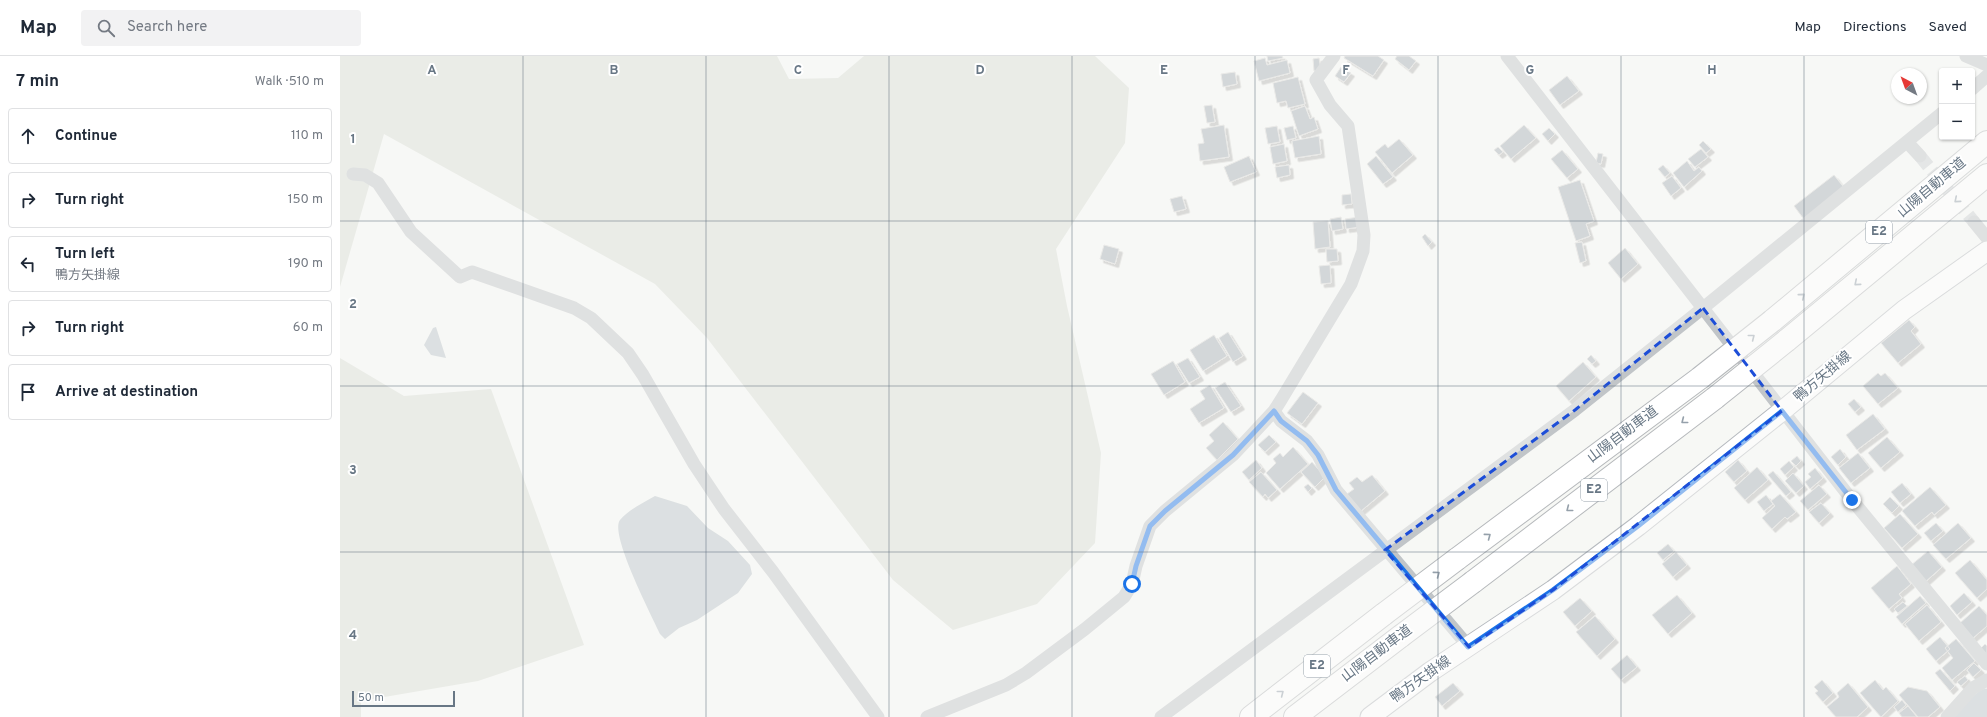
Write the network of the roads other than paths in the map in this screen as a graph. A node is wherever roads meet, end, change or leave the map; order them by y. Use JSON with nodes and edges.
{"nodes":[{"id":1,"x":1334,"y":56,"type":"edge"},
{"id":2,"x":1507,"y":56,"type":"edge"},
{"id":3,"x":1966,"y":56,"type":"edge"},
{"id":4,"x":1987,"y":65,"type":"edge"},
{"id":5,"x":1987,"y":76,"type":"edge"},
{"id":6,"x":1975,"y":86,"type":"edge"},
{"id":7,"x":1939,"y":115,"type":"edge"},
{"id":8,"x":1907,"y":142,"type":"junction"},
{"id":9,"x":1987,"y":142,"type":"edge"},
{"id":10,"x":1920,"y":156,"type":"tunnel mouth"},
{"id":11,"x":353,"y":174,"type":"dead end"},
{"id":12,"x":1987,"y":175,"type":"edge"},
{"id":13,"x":1974,"y":222,"type":"tunnel mouth"},
{"id":14,"x":1987,"y":238,"type":"edge"},
{"id":15,"x":1987,"y":251,"type":"edge"},
{"id":16,"x":1703,"y":308,"type":"junction"},
{"id":17,"x":1274,"y":411,"type":"junction"},
{"id":18,"x":1782,"y":411,"type":"junction"},
{"id":19,"x":1385,"y":550,"type":"junction"},
{"id":20,"x":1468,"y":647,"type":"junction"},
{"id":21,"x":1987,"y":664,"type":"edge"},
{"id":22,"x":1987,"y":680,"type":"edge"},
{"id":23,"x":878,"y":717,"type":"edge"},
{"id":24,"x":927,"y":717,"type":"edge"},
{"id":25,"x":1160,"y":717,"type":"edge"},
{"id":26,"x":1250,"y":717,"type":"edge"},
{"id":27,"x":1295,"y":717,"type":"edge"},
{"id":28,"x":1370,"y":717,"type":"edge"},
{"id":29,"x":1947,"y":717,"type":"edge"}],
"edges":[{"from":1,"to":17,"type":"street"},
{"from":2,"to":16,"type":"street"},
{"from":3,"to":4,"type":"street"},
{"from":5,"to":6,"type":"street"},
{"from":7,"to":8,"type":"street"},
{"from":8,"to":10,"type":"street"},
{"from":8,"to":16,"type":"street"},
{"from":26,"to":9,"type":"highway","name":"山陽自動車道","number":"E2","one_way":true,"bridge":true},
{"from":11,"to":23,"type":"street"},
{"from":12,"to":27,"type":"highway","name":"山陽自動車道","number":"E2","one_way":true,"bridge":true},
{"from":13,"to":14,"type":"street"},
{"from":15,"to":18,"type":"main road","name":"鴨方矢掛線"},
{"from":16,"to":18,"type":"street"},
{"from":16,"to":19,"type":"street"},
{"from":17,"to":19,"type":"street"},
{"from":17,"to":24,"type":"street"},
{"from":18,"to":20,"type":"main road","name":"鴨方矢掛線"},
{"from":18,"to":21,"type":"street"},
{"from":19,"to":20,"type":"street"},
{"from":19,"to":25,"type":"street"},
{"from":20,"to":28,"type":"main road","name":"鴨方矢掛線"},
{"from":22,"to":29,"type":"street"}]}
